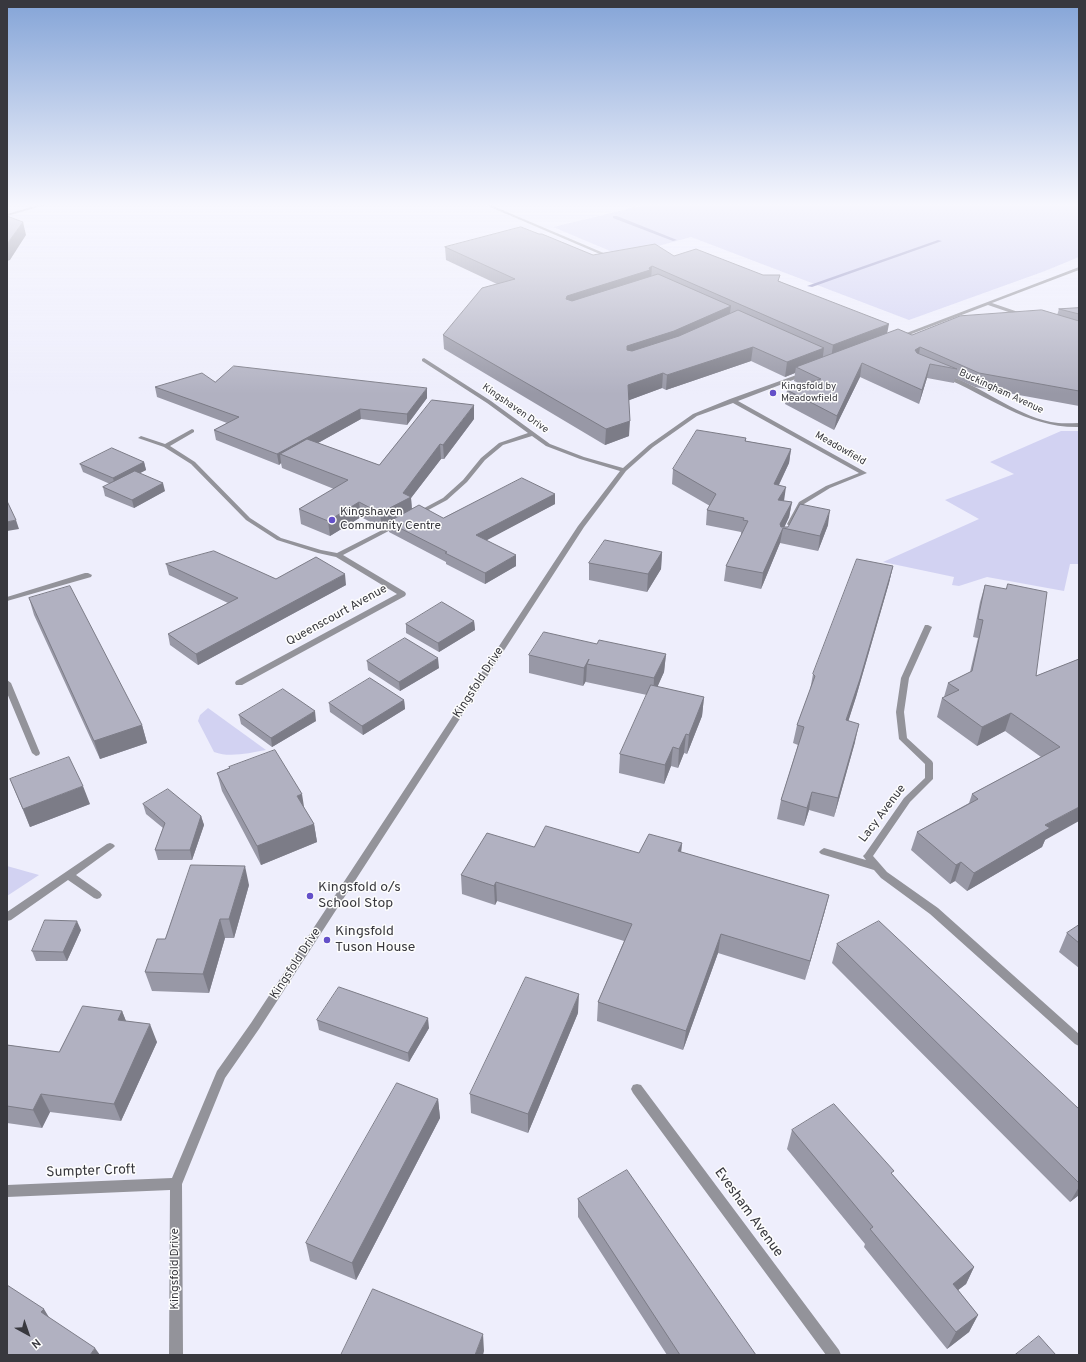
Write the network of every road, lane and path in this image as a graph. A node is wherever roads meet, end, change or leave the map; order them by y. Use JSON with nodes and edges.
{"nodes":[{"id":1,"x":1079,"y":268,"type":"edge"},
{"id":2,"x":988,"y":303,"type":"junction"},
{"id":3,"x":1030,"y":318,"type":"edge"},
{"id":4,"x":895,"y":339,"type":"edge"},
{"id":5,"x":424,"y":360,"type":"dead end"},
{"id":6,"x":810,"y":371,"type":"edge"},
{"id":7,"x":938,"y":373,"type":"edge"},
{"id":8,"x":732,"y":400,"type":"junction"},
{"id":9,"x":1079,"y":425,"type":"edge"},
{"id":10,"x":192,"y":430,"type":"dead end"},
{"id":11,"x":532,"y":434,"type":"junction"},
{"id":12,"x":141,"y":438,"type":"dead end"},
{"id":13,"x":166,"y":446,"type":"junction"},
{"id":14,"x":624,"y":470,"type":"junction"},
{"id":15,"x":413,"y":516,"type":"edge"},
{"id":16,"x":406,"y":519,"type":"edge"},
{"id":17,"x":785,"y":533,"type":"edge"},
{"id":18,"x":338,"y":555,"type":"junction"},
{"id":19,"x":88,"y":575,"type":"dead end"},
{"id":20,"x":7,"y":599,"type":"edge"},
{"id":21,"x":928,"y":627,"type":"dead end"},
{"id":22,"x":7,"y":683,"type":"edge"},
{"id":23,"x":239,"y":683,"type":"dead end"},
{"id":24,"x":36,"y":753,"type":"dead end"},
{"id":25,"x":110,"y":846,"type":"dead end"},
{"id":26,"x":824,"y":852,"type":"dead end"},
{"id":27,"x":877,"y":867,"type":"junction"},
{"id":28,"x":69,"y":874,"type":"junction"},
{"id":29,"x":97,"y":895,"type":"dead end"},
{"id":30,"x":7,"y":917,"type":"edge"},
{"id":31,"x":1079,"y":1041,"type":"edge"},
{"id":32,"x":637,"y":1089,"type":"dead end"},
{"id":33,"x":176,"y":1184,"type":"junction"},
{"id":34,"x":7,"y":1191,"type":"edge"},
{"id":35,"x":176,"y":1355,"type":"edge"},
{"id":36,"x":834,"y":1355,"type":"edge"}],
"edges":[{"from":1,"to":2,"type":"street"},
{"from":2,"to":3,"type":"street"},
{"from":2,"to":4,"type":"street"},
{"from":5,"to":11,"type":"street","name":"Kingshaven Drive"},
{"from":6,"to":8,"type":"street","name":"Kingsfold Drive"},
{"from":7,"to":9,"type":"street","name":"Buckingham Avenue"},
{"from":8,"to":14,"type":"street","name":"Kingsfold Drive"},
{"from":8,"to":17,"type":"street","name":"Meadowfield"},
{"from":10,"to":13,"type":"street"},
{"from":11,"to":14,"type":"street","name":"Kingshaven Drive"},
{"from":11,"to":15,"type":"street"},
{"from":12,"to":13,"type":"street","name":"Queenscourt Avenue"},
{"from":13,"to":18,"type":"street","name":"Queenscourt Avenue"},
{"from":14,"to":33,"type":"street","name":"Kingsfold Drive"},
{"from":16,"to":18,"type":"street"},
{"from":18,"to":23,"type":"street","name":"Queenscourt Avenue"},
{"from":19,"to":20,"type":"street"},
{"from":21,"to":27,"type":"street","name":"Lacy Avenue"},
{"from":22,"to":24,"type":"street"},
{"from":25,"to":28,"type":"street"},
{"from":26,"to":27,"type":"street","name":"Lacy Avenue"},
{"from":27,"to":31,"type":"street","name":"Lacy Avenue"},
{"from":28,"to":29,"type":"street"},
{"from":28,"to":30,"type":"street"},
{"from":32,"to":36,"type":"street","name":"Evesham Avenue"},
{"from":33,"to":34,"type":"street","name":"Sumpter Croft"},
{"from":33,"to":35,"type":"street","name":"Kingsfold Drive"}]}
